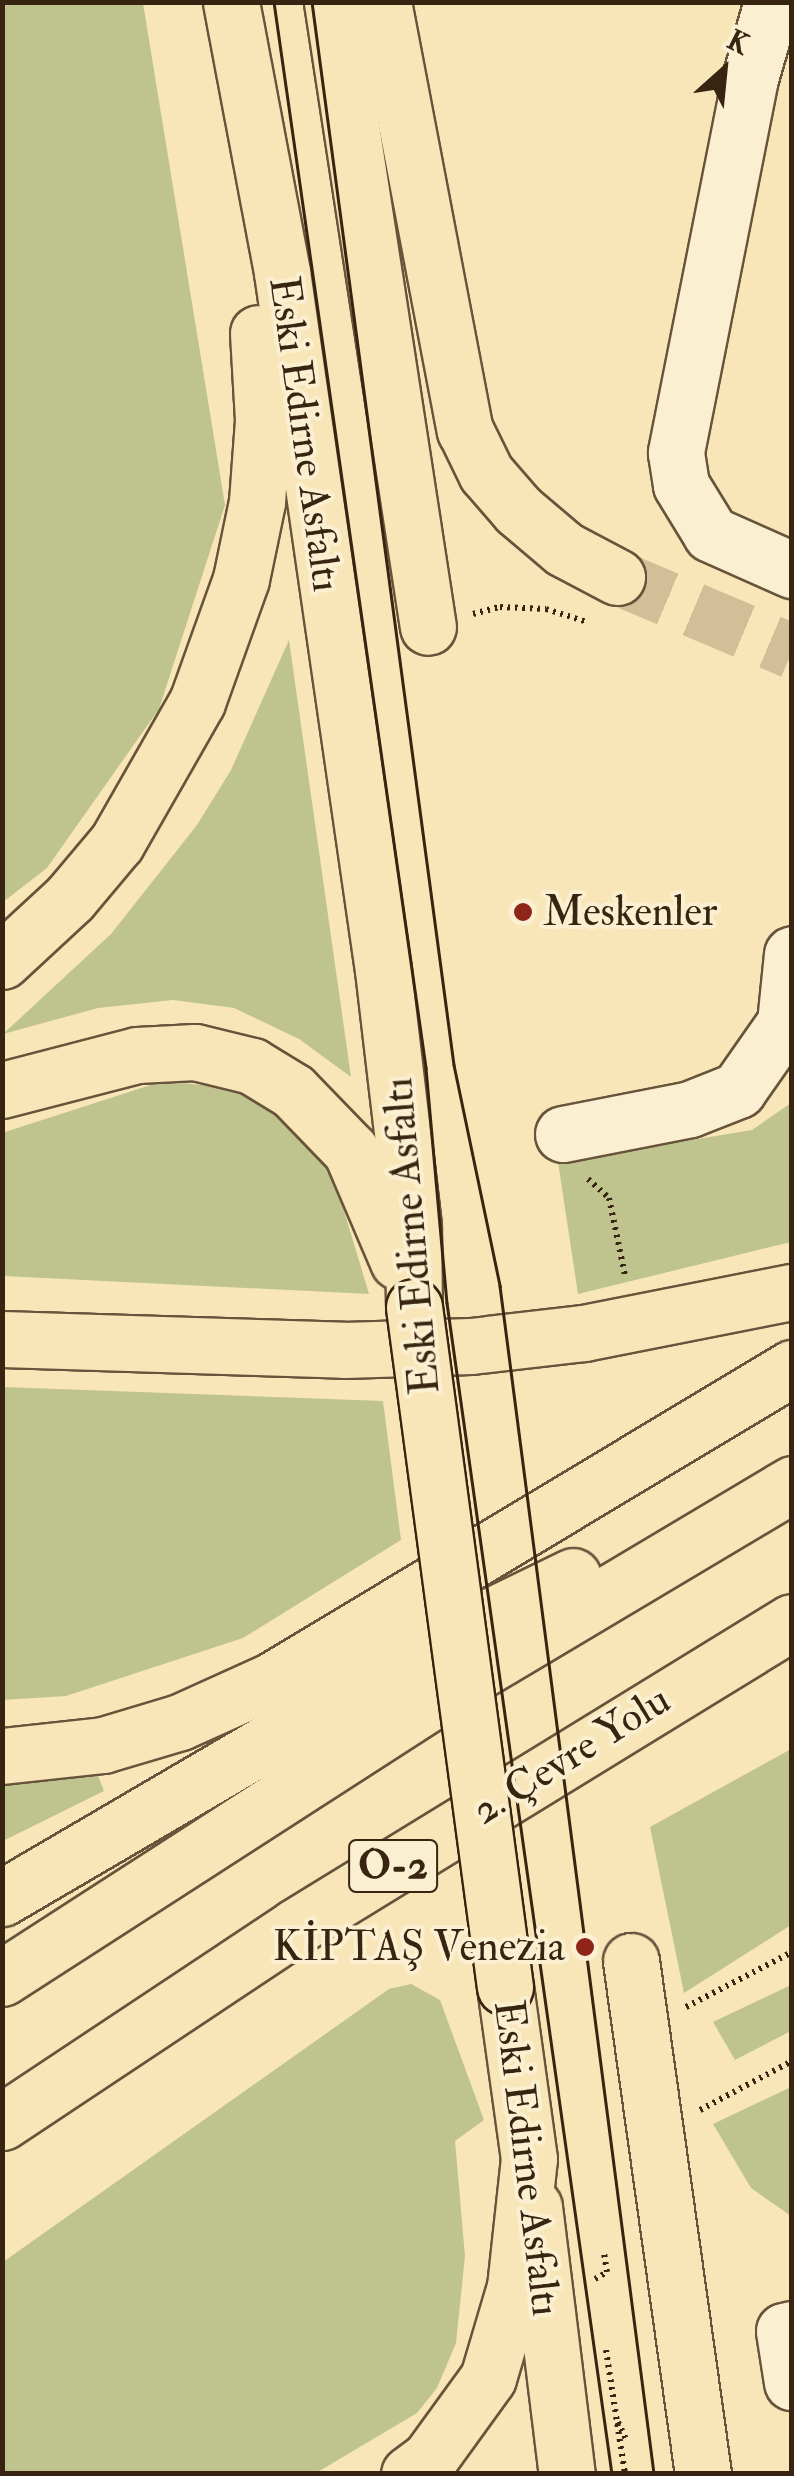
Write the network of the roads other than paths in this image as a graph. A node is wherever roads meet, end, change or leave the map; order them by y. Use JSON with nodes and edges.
{"nodes":[{"id":1,"x":230,"y":2,"type":"edge"},
{"id":2,"x":332,"y":2,"type":"edge"},
{"id":3,"x":383,"y":2,"type":"edge"},
{"id":4,"x":772,"y":2,"type":"edge"},
{"id":5,"x":238,"y":56,"type":"junction"},
{"id":6,"x":792,"y":570,"type":"edge"},
{"id":7,"x":609,"y":602,"type":"tunnel mouth"},
{"id":8,"x":428,"y":627,"type":"road end"},
{"id":9,"x":792,"y":954,"type":"edge"},
{"id":10,"x":2,"y":960,"type":"edge"},
{"id":11,"x":2,"y":1090,"type":"edge"},
{"id":12,"x":572,"y":1154,"type":"road end"},
{"id":13,"x":792,"y":1292,"type":"edge"},
{"id":14,"x":414,"y":1307,"type":"junction"},
{"id":15,"x":2,"y":1339,"type":"edge"},
{"id":16,"x":792,"y":1368,"type":"edge"},
{"id":17,"x":792,"y":1484,"type":"edge"},
{"id":18,"x":740,"y":1514,"type":"junction"},
{"id":19,"x":792,"y":1622,"type":"edge"},
{"id":20,"x":2,"y":1756,"type":"edge"},
{"id":21,"x":2,"y":1898,"type":"edge"},
{"id":22,"x":631,"y":1960,"type":"dead end"},
{"id":23,"x":2,"y":1978,"type":"edge"},
{"id":24,"x":2,"y":2122,"type":"edge"},
{"id":25,"x":529,"y":2160,"type":"junction"},
{"id":26,"x":792,"y":2329,"type":"edge"},
{"id":27,"x":792,"y":2382,"type":"edge"},
{"id":28,"x":408,"y":2474,"type":"edge"},
{"id":29,"x":568,"y":2474,"type":"edge"},
{"id":30,"x":703,"y":2474,"type":"edge"}],
"edges":[{"from":1,"to":5,"type":"main road","name":"Eski Edirne Asfaltı"},
{"from":2,"to":8,"type":"main road"},
{"from":3,"to":7,"type":"main road"},
{"from":4,"to":6,"type":"street"},
{"from":5,"to":10,"type":"main road"},
{"from":5,"to":14,"type":"main road","name":"Eski Edirne Asfaltı"},
{"from":9,"to":12,"type":"street"},
{"from":11,"to":14,"type":"main road"},
{"from":13,"to":15,"type":"main road"},
{"from":14,"to":25,"type":"main road","name":"Eski Edirne Asfaltı","bridge":true},
{"from":16,"to":20,"type":"main road"},
{"from":17,"to":18,"type":"main road"},
{"from":18,"to":21,"type":"main road"},
{"from":18,"to":23,"type":"main road"},
{"from":19,"to":24,"type":"main road","name":"2. Çevre Yolu","number":"O-2"},
{"from":22,"to":30,"type":"main road"},
{"from":25,"to":28,"type":"main road"},
{"from":25,"to":29,"type":"main road","name":"Eski Edirne Asfaltı"},
{"from":26,"to":27,"type":"street"}]}
